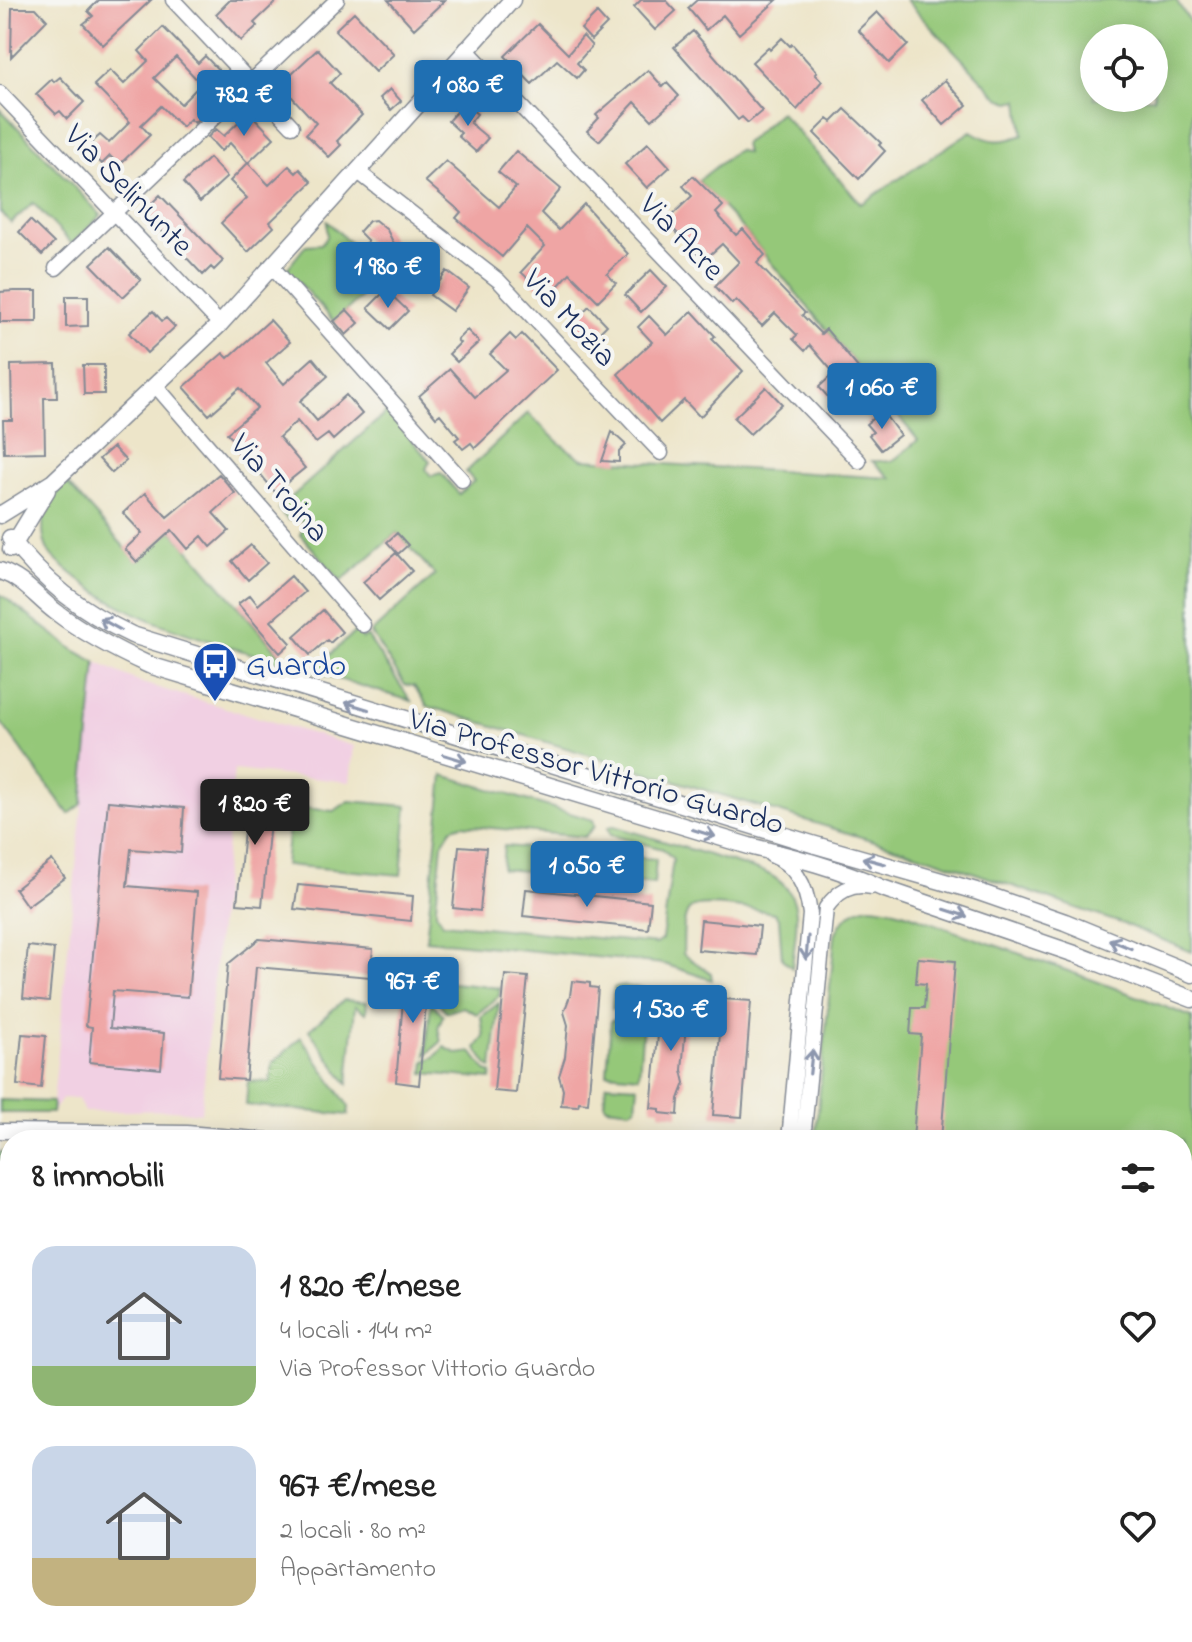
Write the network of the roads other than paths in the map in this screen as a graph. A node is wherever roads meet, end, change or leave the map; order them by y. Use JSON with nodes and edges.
{"nodes":[{"id":1,"x":173,"y":0,"type":"edge"},
{"id":2,"x":337,"y":0,"type":"edge"},
{"id":3,"x":512,"y":0,"type":"edge"},
{"id":4,"x":466,"y":49,"type":"junction"},
{"id":5,"x":250,"y":82,"type":"junction"},
{"id":6,"x":0,"y":93,"type":"edge"},
{"id":7,"x":292,"y":126,"type":"dead end"},
{"id":8,"x":357,"y":171,"type":"junction"},
{"id":9,"x":115,"y":214,"type":"junction"},
{"id":10,"x":56,"y":268,"type":"dead end"},
{"id":11,"x":273,"y":268,"type":"junction"},
{"id":12,"x":220,"y":324,"type":"junction"},
{"id":13,"x":156,"y":386,"type":"junction"},
{"id":14,"x":661,"y":453,"type":"dead end"},
{"id":15,"x":859,"y":461,"type":"dead end"},
{"id":16,"x":462,"y":480,"type":"dead end"},
{"id":17,"x":53,"y":482,"type":"junction"},
{"id":18,"x":0,"y":515,"type":"edge"},
{"id":19,"x":9,"y":538,"type":"edge"},
{"id":20,"x":0,"y":564,"type":"edge"},
{"id":21,"x":0,"y":571,"type":"edge"},
{"id":22,"x":363,"y":625,"type":"dead end"},
{"id":23,"x":749,"y":846,"type":"junction"},
{"id":24,"x":882,"y":888,"type":"junction"},
{"id":25,"x":1192,"y":974,"type":"edge"},
{"id":26,"x":1192,"y":999,"type":"edge"},
{"id":27,"x":790,"y":1130,"type":"edge"},
{"id":28,"x":804,"y":1130,"type":"edge"}],
"edges":[{"from":1,"to":5,"type":"street"},
{"from":2,"to":5,"type":"street"},
{"from":3,"to":4,"type":"street"},
{"from":4,"to":8,"type":"street"},
{"from":4,"to":15,"type":"street","name":"Via Acre"},
{"from":5,"to":7,"type":"street"},
{"from":5,"to":9,"type":"street"},
{"from":6,"to":9,"type":"street","name":"Via Selinunte"},
{"from":8,"to":11,"type":"street"},
{"from":8,"to":14,"type":"street","name":"Via Mozia"},
{"from":9,"to":10,"type":"street"},
{"from":9,"to":12,"type":"street","name":"Via Selinunte"},
{"from":11,"to":12,"type":"street"},
{"from":11,"to":16,"type":"street"},
{"from":12,"to":13,"type":"street"},
{"from":13,"to":17,"type":"street"},
{"from":13,"to":22,"type":"street","name":"Via Troina"},
{"from":17,"to":18,"type":"street"},
{"from":17,"to":19,"type":"street"},
{"from":19,"to":20,"type":"street"},
{"from":25,"to":19,"type":"street","name":"Via Professor Vittorio Guardo","one_way":true},
{"from":21,"to":23,"type":"street","name":"Via Professor Vittorio Guardo","one_way":true},
{"from":23,"to":24,"type":"street","name":"Via Professor Vittorio Guardo"},
{"from":23,"to":27,"type":"street","one_way":true},
{"from":24,"to":26,"type":"street","name":"Via Professor Vittorio Guardo","one_way":true},
{"from":28,"to":24,"type":"street","one_way":true}]}
